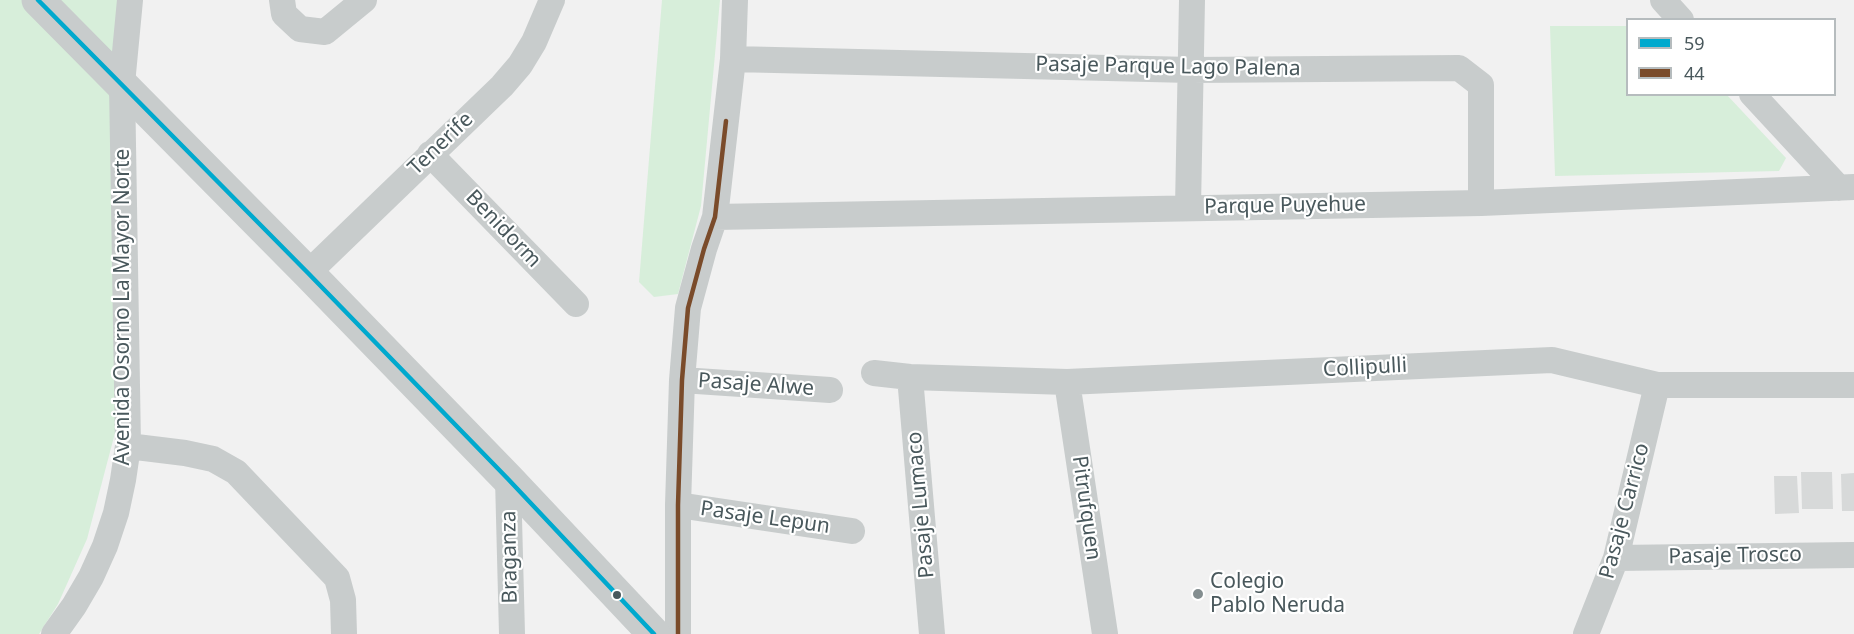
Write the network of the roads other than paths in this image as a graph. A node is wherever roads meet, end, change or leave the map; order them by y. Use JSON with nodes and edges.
{"nodes":[{"id":1,"x":38,"y":0,"type":"edge"},
{"id":2,"x":130,"y":0,"type":"edge"},
{"id":3,"x":282,"y":0,"type":"edge"},
{"id":4,"x":364,"y":0,"type":"edge"},
{"id":5,"x":552,"y":0,"type":"edge"},
{"id":6,"x":735,"y":0,"type":"edge"},
{"id":7,"x":1192,"y":0,"type":"edge"},
{"id":8,"x":1663,"y":0,"type":"edge"},
{"id":9,"x":1679,"y":18,"type":"edge"},
{"id":10,"x":733,"y":59,"type":"junction"},
{"id":11,"x":1191,"y":70,"type":"junction"},
{"id":12,"x":122,"y":84,"type":"junction"},
{"id":13,"x":1754,"y":96,"type":"edge"},
{"id":14,"x":430,"y":154,"type":"junction"},
{"id":15,"x":1847,"y":188,"type":"edge"},
{"id":16,"x":1481,"y":202,"type":"junction"},
{"id":17,"x":1188,"y":207,"type":"junction"},
{"id":18,"x":715,"y":217,"type":"junction"},
{"id":19,"x":308,"y":273,"type":"junction"},
{"id":20,"x":576,"y":304,"type":"dead end"},
{"id":21,"x":874,"y":373,"type":"dead end"},
{"id":22,"x":910,"y":377,"type":"junction"},
{"id":23,"x":682,"y":380,"type":"junction"},
{"id":24,"x":1068,"y":382,"type":"junction"},
{"id":25,"x":1657,"y":385,"type":"junction"},
{"id":26,"x":1854,"y":385,"type":"edge"},
{"id":27,"x":830,"y":390,"type":"dead end"},
{"id":28,"x":128,"y":446,"type":"junction"},
{"id":29,"x":508,"y":479,"type":"junction"},
{"id":30,"x":678,"y":505,"type":"junction"},
{"id":31,"x":852,"y":531,"type":"dead end"},
{"id":32,"x":1854,"y":555,"type":"edge"},
{"id":33,"x":1616,"y":558,"type":"junction"},
{"id":34,"x":54,"y":634,"type":"edge"},
{"id":35,"x":344,"y":634,"type":"edge"},
{"id":36,"x":512,"y":634,"type":"edge"},
{"id":37,"x":654,"y":634,"type":"edge"},
{"id":38,"x":678,"y":634,"type":"edge"},
{"id":39,"x":932,"y":634,"type":"edge"},
{"id":40,"x":1105,"y":634,"type":"edge"},
{"id":41,"x":1586,"y":634,"type":"edge"}],
"edges":[{"from":1,"to":12,"type":"street"},
{"from":2,"to":12,"type":"street","name":"Avenida Osorno La Mayor Norte"},
{"from":3,"to":4,"type":"street"},
{"from":5,"to":14,"type":"street","name":"Tenerife"},
{"from":6,"to":10,"type":"street"},
{"from":7,"to":11,"type":"street"},
{"from":8,"to":9,"type":"street"},
{"from":10,"to":11,"type":"street","name":"Pasaje Parque Lago Palena"},
{"from":10,"to":18,"type":"street"},
{"from":11,"to":16,"type":"street","name":"Pasaje Parque Lago Palena"},
{"from":11,"to":17,"type":"street"},
{"from":12,"to":19,"type":"street"},
{"from":12,"to":28,"type":"street","name":"Avenida Osorno La Mayor Norte"},
{"from":13,"to":15,"type":"street"},
{"from":14,"to":19,"type":"street","name":"Tenerife"},
{"from":14,"to":20,"type":"street","name":"Benidorm"},
{"from":15,"to":16,"type":"street","name":"Parque Puyehue"},
{"from":16,"to":17,"type":"street","name":"Parque Puyehue"},
{"from":17,"to":18,"type":"street","name":"Parque Puyehue"},
{"from":18,"to":23,"type":"street"},
{"from":19,"to":29,"type":"street"},
{"from":21,"to":22,"type":"street","name":"Collipulli"},
{"from":22,"to":24,"type":"street","name":"Collipulli"},
{"from":22,"to":39,"type":"street","name":"Pasaje Lumaco"},
{"from":23,"to":27,"type":"street","name":"Pasaje Alwe"},
{"from":23,"to":30,"type":"street"},
{"from":24,"to":25,"type":"street","name":"Collipulli"},
{"from":24,"to":40,"type":"street","name":"Pitrufquen"},
{"from":25,"to":26,"type":"street","name":"Collipulli"},
{"from":25,"to":33,"type":"street","name":"Pasaje Carrico"},
{"from":28,"to":34,"type":"street","name":"Avenida Osorno La Mayor Norte"},
{"from":28,"to":35,"type":"street"},
{"from":29,"to":36,"type":"street","name":"Braganza"},
{"from":29,"to":37,"type":"street"},
{"from":30,"to":31,"type":"street","name":"Pasaje Lepun"},
{"from":30,"to":38,"type":"street"},
{"from":32,"to":33,"type":"street","name":"Pasaje Trosco"},
{"from":33,"to":41,"type":"street","name":"Pasaje Carrico"}]}
